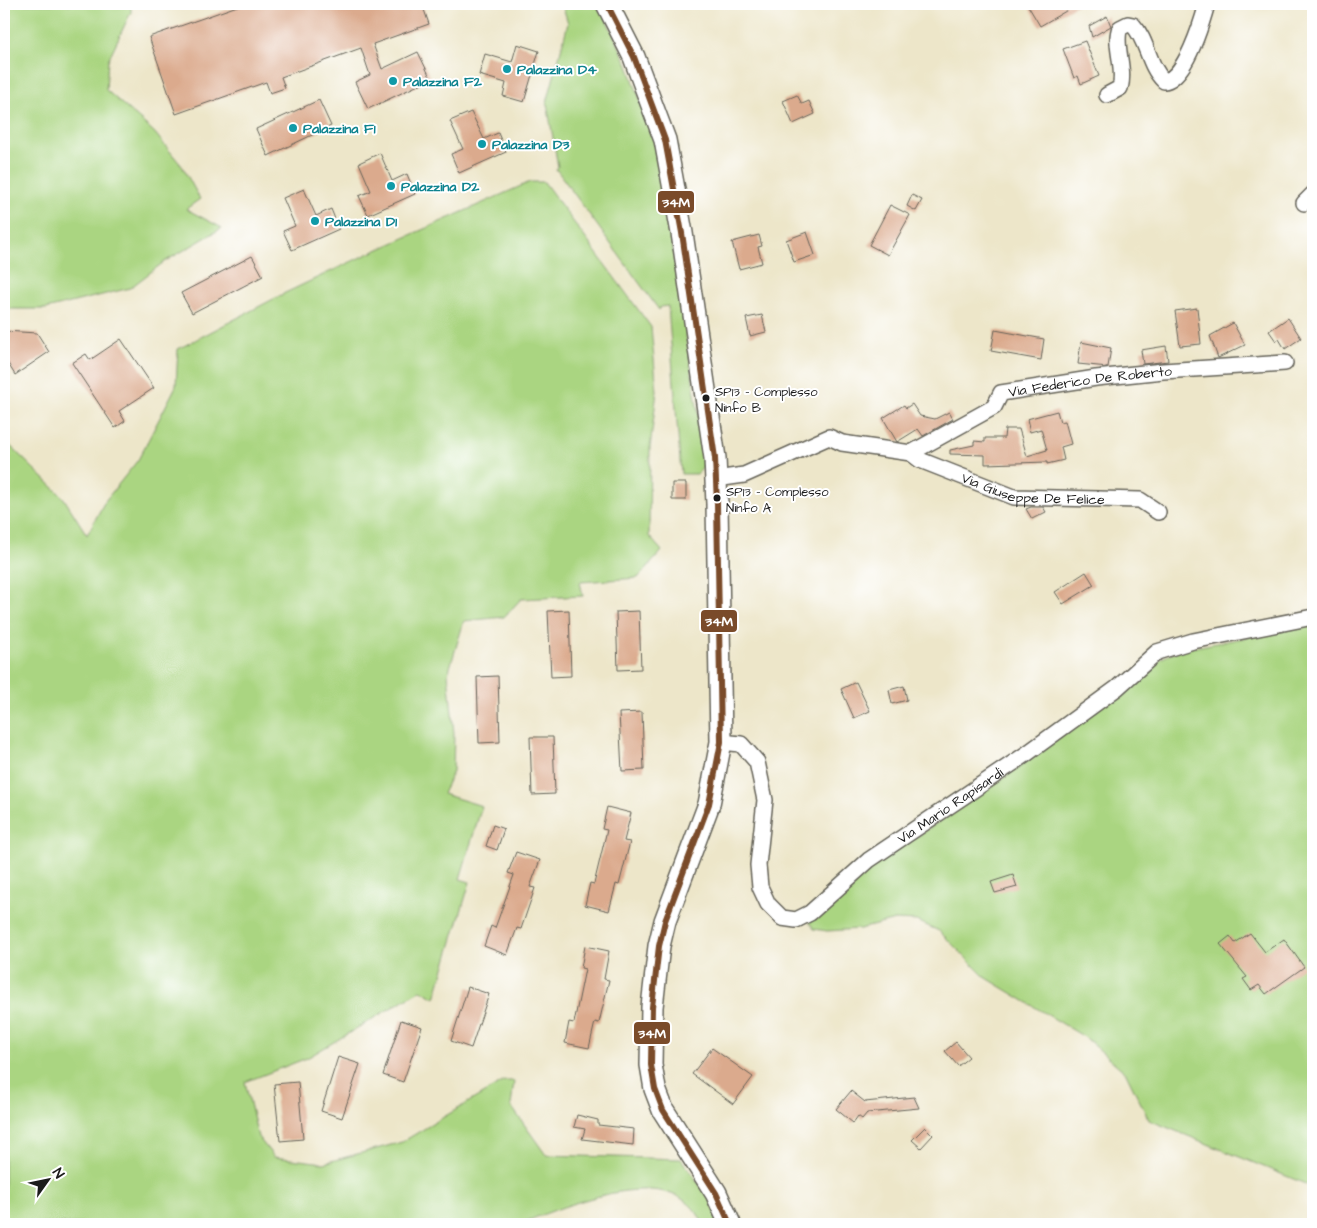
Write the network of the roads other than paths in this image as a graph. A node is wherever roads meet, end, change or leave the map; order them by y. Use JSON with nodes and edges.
{"nodes":[{"id":1,"x":607,"y":4,"type":"edge"},
{"id":2,"x":1207,"y":4,"type":"edge"},
{"id":3,"x":1107,"y":95,"type":"dead end"},
{"id":4,"x":1285,"y":363,"type":"dead end"},
{"id":5,"x":911,"y":454,"type":"junction"},
{"id":6,"x":716,"y":479,"type":"junction"},
{"id":7,"x":1158,"y":512,"type":"dead end"},
{"id":8,"x":1313,"y":618,"type":"edge"},
{"id":9,"x":721,"y":742,"type":"junction"},
{"id":10,"x":730,"y":1224,"type":"edge"}],
"edges":[{"from":1,"to":6,"type":"main road"},
{"from":2,"to":3,"type":"street"},
{"from":4,"to":5,"type":"street","name":"Via Federico De Roberto"},
{"from":5,"to":6,"type":"street"},
{"from":5,"to":7,"type":"street","name":"Via Giuseppe De Felice"},
{"from":6,"to":9,"type":"main road"},
{"from":8,"to":9,"type":"street","name":"Via Mario Rapisardi"},
{"from":9,"to":10,"type":"main road"}]}
